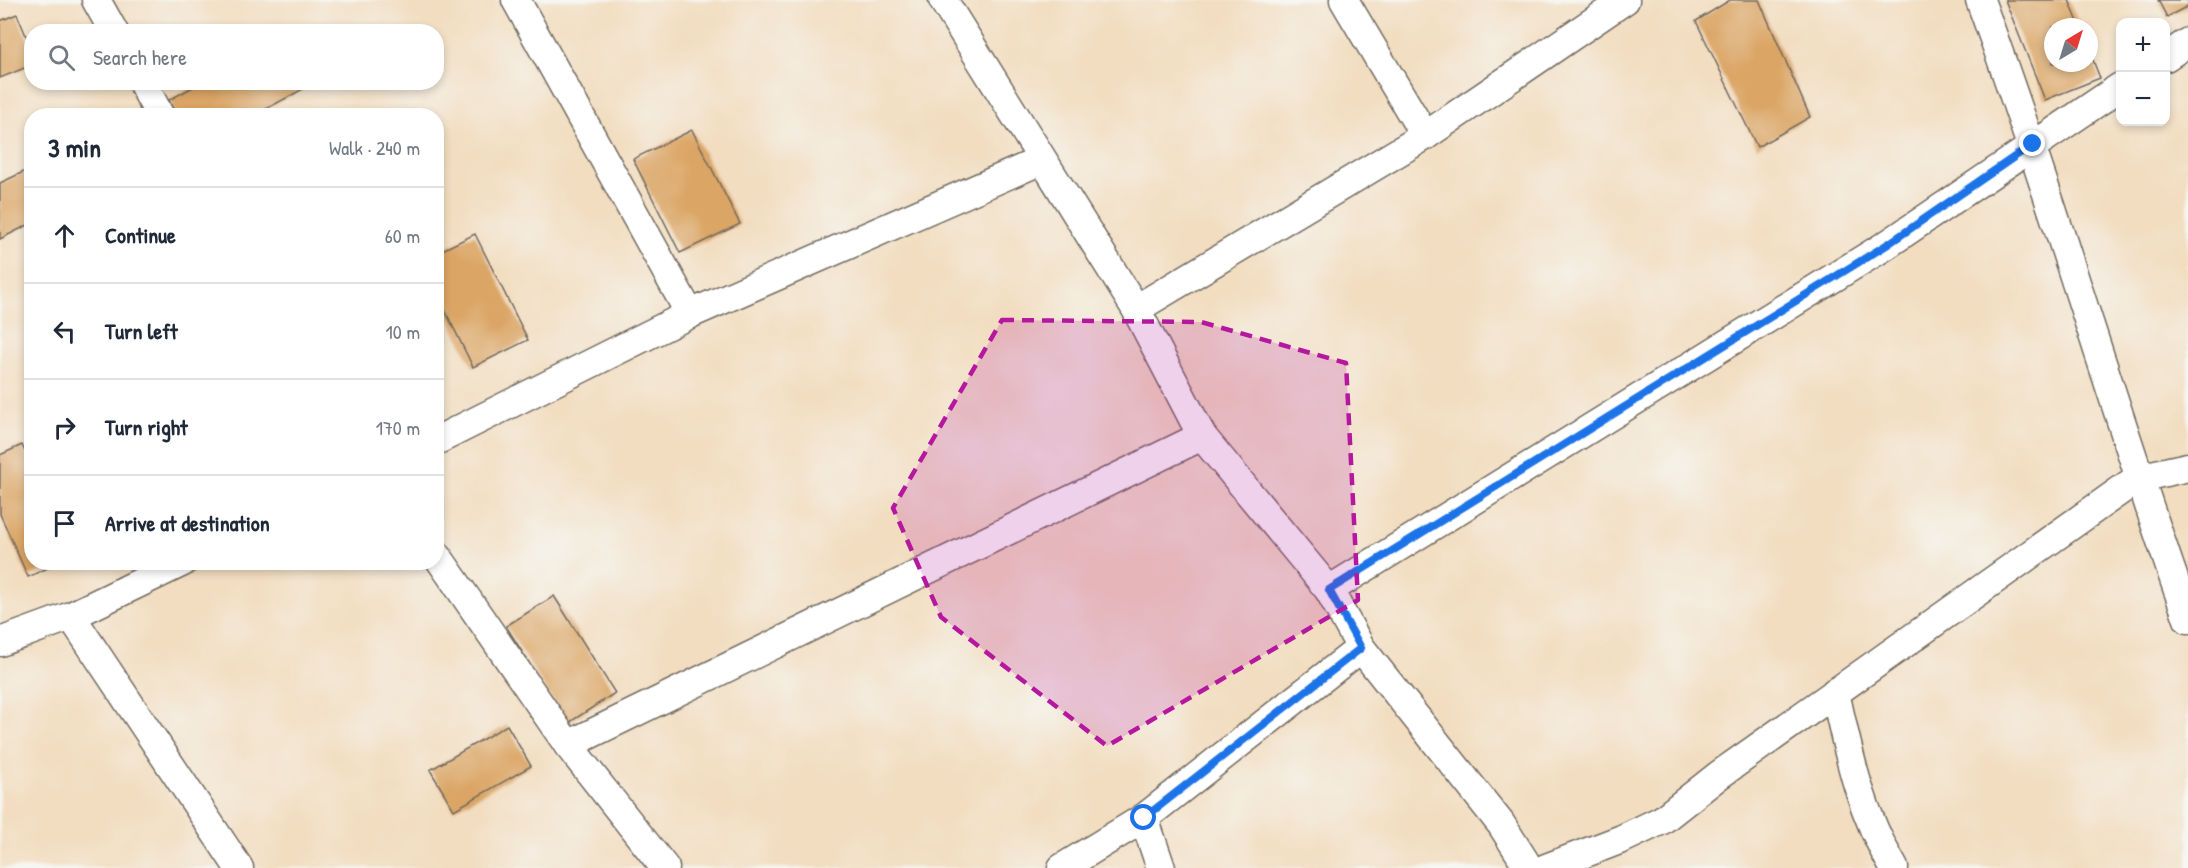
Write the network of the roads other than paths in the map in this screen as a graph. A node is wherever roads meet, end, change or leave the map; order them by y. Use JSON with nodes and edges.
{"nodes":[{"id":1,"x":96,"y":0,"type":"edge"},
{"id":2,"x":516,"y":0,"type":"edge"},
{"id":3,"x":943,"y":0,"type":"edge"},
{"id":4,"x":1344,"y":0,"type":"edge"},
{"id":5,"x":1625,"y":0,"type":"edge"},
{"id":6,"x":1980,"y":0,"type":"edge"},
{"id":7,"x":110,"y":24,"type":"edge"},
{"id":8,"x":2188,"y":42,"type":"edge"},
{"id":9,"x":2170,"y":54,"type":"edge"},
{"id":10,"x":146,"y":90,"type":"edge"},
{"id":11,"x":2116,"y":90,"type":"edge"},
{"id":12,"x":156,"y":108,"type":"edge"},
{"id":13,"x":1425,"y":136,"type":"junction"},
{"id":14,"x":2033,"y":144,"type":"junction"},
{"id":15,"x":1042,"y":160,"type":"junction"},
{"id":16,"x":1136,"y":309,"type":"junction"},
{"id":17,"x":690,"y":314,"type":"junction"},
{"id":18,"x":1202,"y":436,"type":"junction"},
{"id":19,"x":444,"y":437,"type":"edge"},
{"id":20,"x":2188,"y":467,"type":"edge"},
{"id":21,"x":2138,"y":478,"type":"junction"},
{"id":22,"x":444,"y":566,"type":"edge"},
{"id":23,"x":166,"y":570,"type":"edge"},
{"id":24,"x":1329,"y":590,"type":"junction"},
{"id":25,"x":71,"y":616,"type":"junction"},
{"id":26,"x":2188,"y":619,"type":"edge"},
{"id":27,"x":0,"y":642,"type":"edge"},
{"id":28,"x":1361,"y":648,"type":"junction"},
{"id":29,"x":1835,"y":692,"type":"junction"},
{"id":30,"x":568,"y":745,"type":"junction"},
{"id":31,"x":1144,"y":818,"type":"junction"},
{"id":32,"x":238,"y":868,"type":"edge"},
{"id":33,"x":665,"y":868,"type":"edge"},
{"id":34,"x":1062,"y":868,"type":"edge"},
{"id":35,"x":1161,"y":868,"type":"edge"},
{"id":36,"x":1529,"y":868,"type":"edge"},
{"id":37,"x":1546,"y":868,"type":"edge"},
{"id":38,"x":1894,"y":868,"type":"edge"}],
"edges":[{"from":1,"to":7,"type":"street"},
{"from":2,"to":17,"type":"street"},
{"from":3,"to":15,"type":"street"},
{"from":4,"to":13,"type":"street"},
{"from":5,"to":13,"type":"street"},
{"from":6,"to":14,"type":"street"},
{"from":8,"to":9,"type":"street"},
{"from":10,"to":12,"type":"street"},
{"from":11,"to":14,"type":"street"},
{"from":13,"to":16,"type":"street"},
{"from":14,"to":21,"type":"street"},
{"from":14,"to":24,"type":"street"},
{"from":15,"to":16,"type":"street"},
{"from":15,"to":17,"type":"street"},
{"from":16,"to":18,"type":"street"},
{"from":17,"to":19,"type":"street"},
{"from":18,"to":24,"type":"street"},
{"from":18,"to":30,"type":"street"},
{"from":20,"to":21,"type":"street"},
{"from":21,"to":26,"type":"street"},
{"from":21,"to":29,"type":"street"},
{"from":22,"to":30,"type":"street"},
{"from":23,"to":25,"type":"street"},
{"from":24,"to":28,"type":"street"},
{"from":25,"to":27,"type":"street"},
{"from":25,"to":32,"type":"street"},
{"from":28,"to":31,"type":"street"},
{"from":28,"to":36,"type":"street"},
{"from":29,"to":37,"type":"street"},
{"from":29,"to":38,"type":"street"},
{"from":30,"to":33,"type":"street"},
{"from":31,"to":34,"type":"street"},
{"from":31,"to":35,"type":"street"}]}
